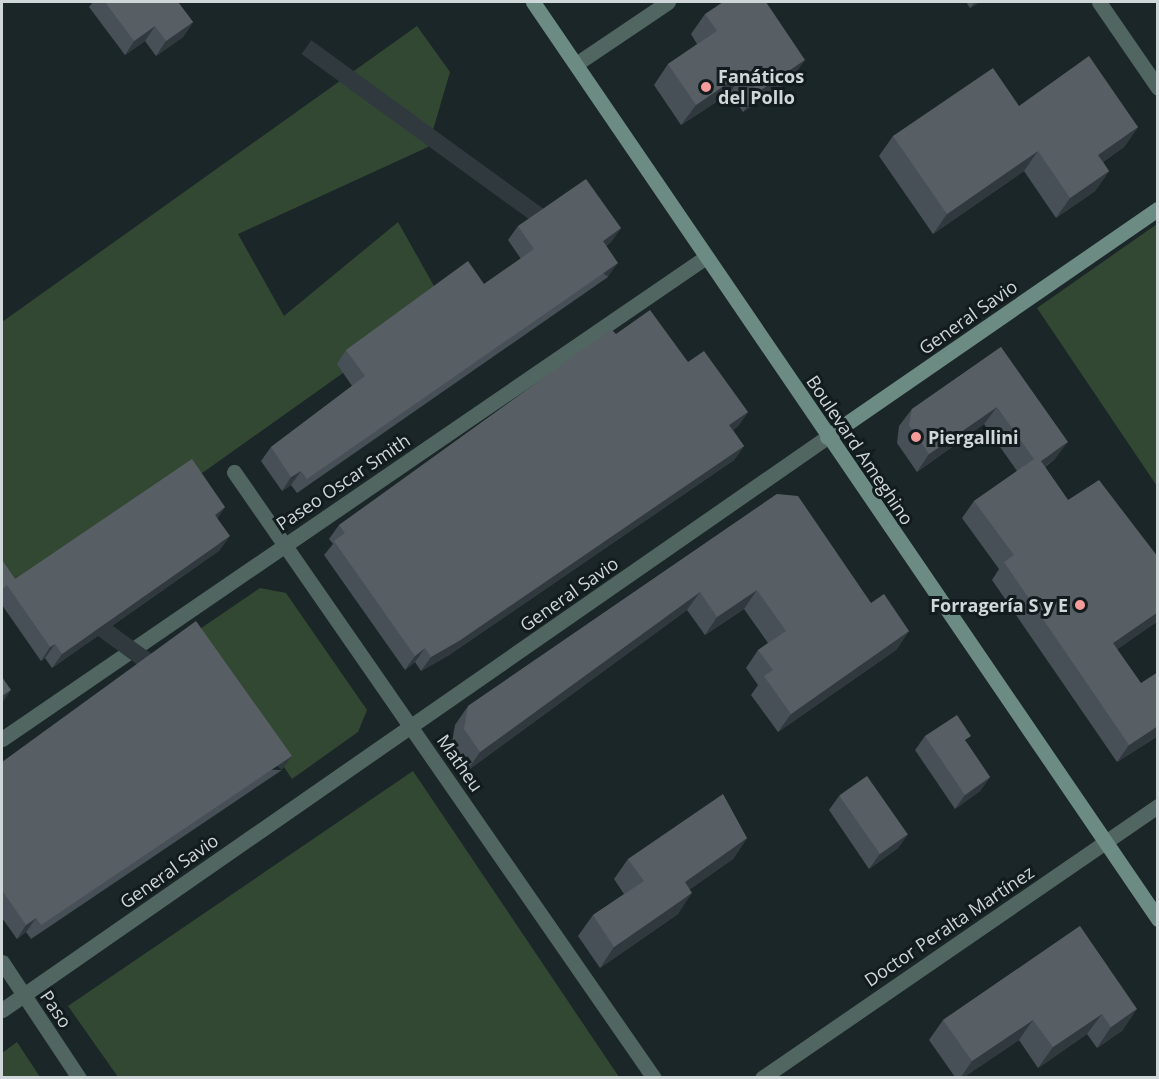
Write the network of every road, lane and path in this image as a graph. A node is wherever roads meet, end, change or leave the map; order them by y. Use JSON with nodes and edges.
{"nodes":[{"id":1,"x":533,"y":2,"type":"edge"},
{"id":2,"x":668,"y":2,"type":"edge"},
{"id":3,"x":1100,"y":2,"type":"edge"},
{"id":4,"x":576,"y":64,"type":"junction"},
{"id":5,"x":1158,"y":88,"type":"edge"},
{"id":6,"x":1158,"y":209,"type":"edge"},
{"id":7,"x":706,"y":257,"type":"junction"},
{"id":8,"x":828,"y":437,"type":"junction"},
{"id":9,"x":234,"y":472,"type":"dead end"},
{"id":10,"x":286,"y":545,"type":"junction"},
{"id":11,"x":412,"y":727,"type":"junction"},
{"id":12,"x":2,"y":739,"type":"edge"},
{"id":13,"x":1158,"y":806,"type":"edge"},
{"id":14,"x":1105,"y":842,"type":"junction"},
{"id":15,"x":1158,"y":919,"type":"edge"},
{"id":16,"x":2,"y":962,"type":"edge"},
{"id":17,"x":23,"y":995,"type":"junction"},
{"id":18,"x":2,"y":1010,"type":"edge"},
{"id":19,"x":79,"y":1077,"type":"edge"},
{"id":20,"x":654,"y":1077,"type":"edge"},
{"id":21,"x":762,"y":1077,"type":"edge"}],
"edges":[{"from":1,"to":4,"type":"main road","name":"Boulevard Ameghino"},
{"from":2,"to":4,"type":"street"},
{"from":3,"to":5,"type":"street"},
{"from":4,"to":7,"type":"main road","name":"Boulevard Ameghino"},
{"from":6,"to":8,"type":"main road","name":"General Savio"},
{"from":7,"to":8,"type":"main road","name":"Boulevard Ameghino"},
{"from":7,"to":10,"type":"street","name":"Paseo Oscar Smith"},
{"from":8,"to":11,"type":"street","name":"General Savio"},
{"from":8,"to":14,"type":"main road","name":"Boulevard Ameghino"},
{"from":9,"to":10,"type":"street","name":"Matheu"},
{"from":10,"to":11,"type":"street","name":"Matheu"},
{"from":10,"to":12,"type":"street","name":"Paseo Oscar Smith"},
{"from":11,"to":17,"type":"street","name":"General Savio"},
{"from":11,"to":20,"type":"street","name":"Matheu"},
{"from":13,"to":14,"type":"street","name":"Doctor Peralta Martínez"},
{"from":14,"to":15,"type":"main road","name":"Boulevard Ameghino"},
{"from":14,"to":21,"type":"street","name":"Doctor Peralta Martínez"},
{"from":16,"to":17,"type":"street","name":"Paso"},
{"from":17,"to":18,"type":"street","name":"General Savio"},
{"from":17,"to":19,"type":"street","name":"Paso"}]}
